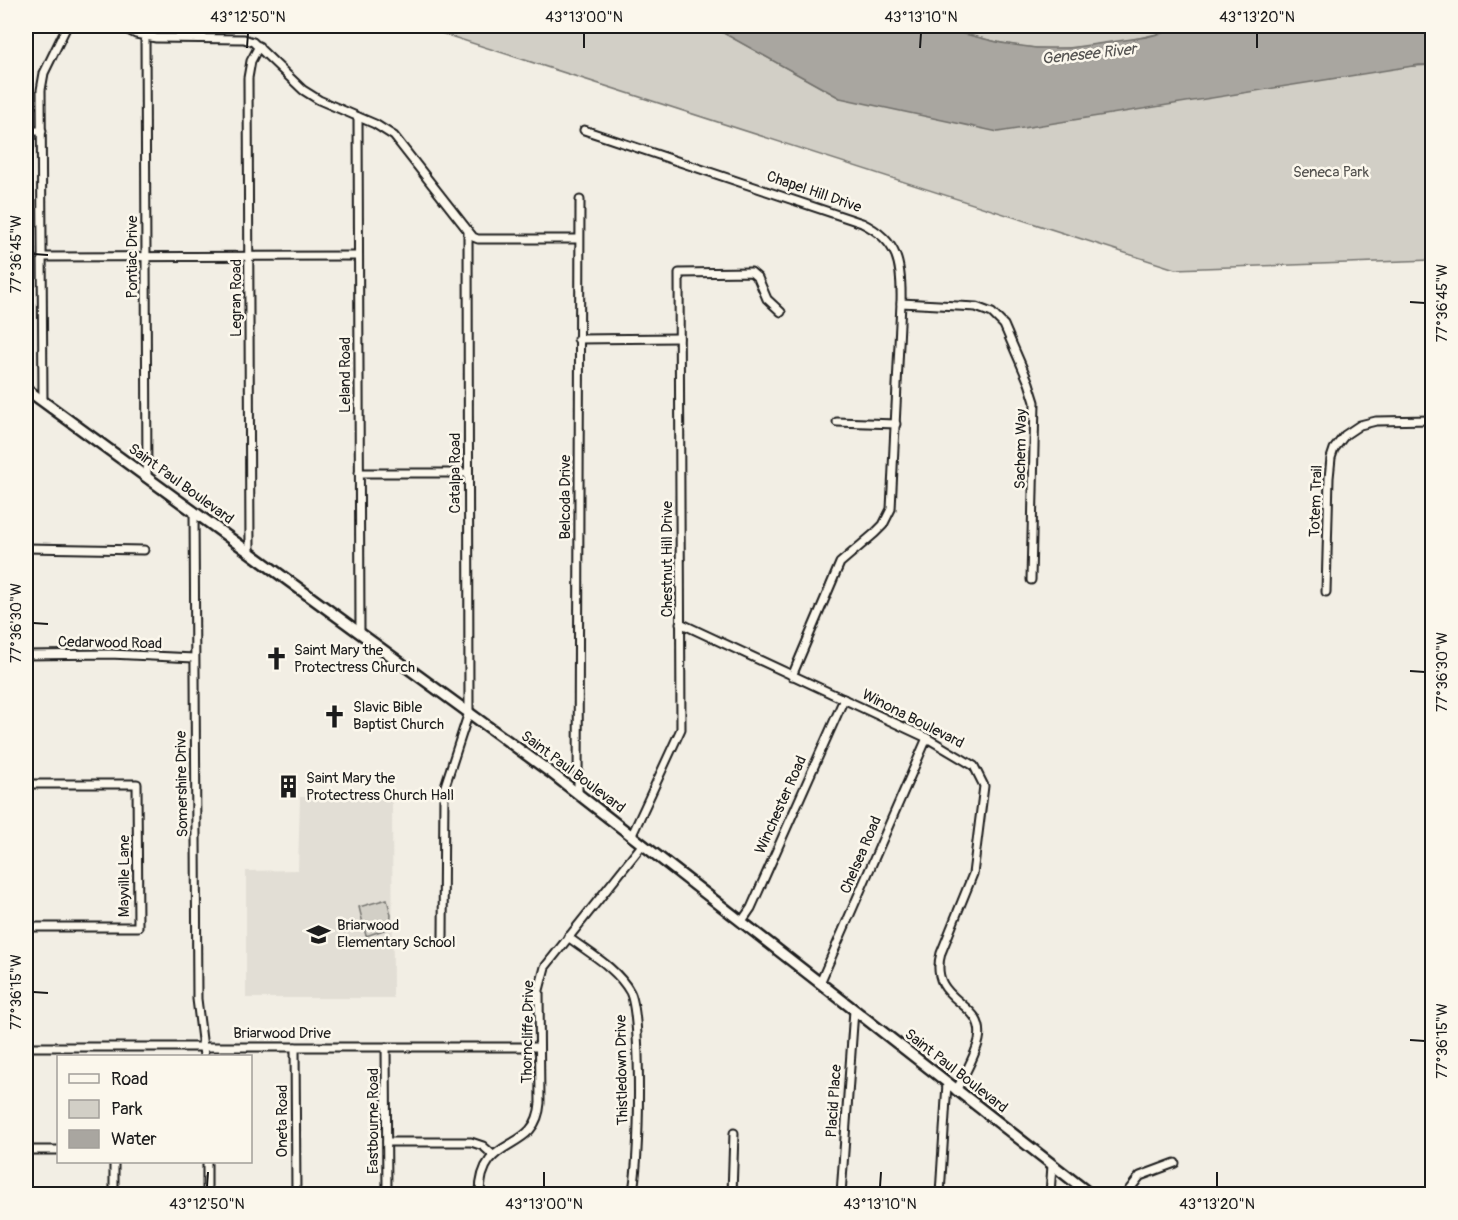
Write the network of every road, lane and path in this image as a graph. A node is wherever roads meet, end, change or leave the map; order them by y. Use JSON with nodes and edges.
{"nodes":[{"id":1,"x":67,"y":26,"type":"edge"},
{"id":2,"x":120,"y":26,"type":"edge"},
{"id":3,"x":145,"y":37,"type":"junction"},
{"id":4,"x":259,"y":46,"type":"junction"},
{"id":5,"x":358,"y":117,"type":"junction"},
{"id":6,"x":584,"y":130,"type":"dead end"},
{"id":7,"x":26,"y":131,"type":"edge"},
{"id":8,"x":42,"y":131,"type":"junction"},
{"id":9,"x":580,"y":200,"type":"dead end"},
{"id":10,"x":468,"y":233,"type":"junction"},
{"id":11,"x":579,"y":239,"type":"junction"},
{"id":12,"x":358,"y":256,"type":"junction"},
{"id":13,"x":43,"y":257,"type":"junction"},
{"id":14,"x":249,"y":257,"type":"junction"},
{"id":15,"x":146,"y":258,"type":"junction"},
{"id":16,"x":902,"y":303,"type":"junction"},
{"id":17,"x":781,"y":312,"type":"dead end"},
{"id":18,"x":679,"y":338,"type":"junction"},
{"id":19,"x":579,"y":339,"type":"junction"},
{"id":20,"x":26,"y":389,"type":"edge"},
{"id":21,"x":43,"y":402,"type":"junction"},
{"id":22,"x":1432,"y":420,"type":"edge"},
{"id":23,"x":837,"y":422,"type":"dead end"},
{"id":24,"x":896,"y":424,"type":"junction"},
{"id":25,"x":359,"y":473,"type":"junction"},
{"id":26,"x":468,"y":473,"type":"junction"},
{"id":27,"x":147,"y":478,"type":"junction"},
{"id":28,"x":194,"y":511,"type":"junction"},
{"id":29,"x":26,"y":548,"type":"edge"},
{"id":30,"x":144,"y":550,"type":"dead end"},
{"id":31,"x":250,"y":553,"type":"junction"},
{"id":32,"x":1031,"y":580,"type":"dead end"},
{"id":33,"x":1326,"y":592,"type":"dead end"},
{"id":34,"x":681,"y":623,"type":"junction"},
{"id":35,"x":360,"y":633,"type":"junction"},
{"id":36,"x":26,"y":655,"type":"edge"},
{"id":37,"x":194,"y":658,"type":"junction"},
{"id":38,"x":792,"y":676,"type":"junction"},
{"id":39,"x":843,"y":699,"type":"junction"},
{"id":40,"x":469,"y":712,"type":"junction"},
{"id":41,"x":927,"y":738,"type":"junction"},
{"id":42,"x":26,"y":784,"type":"edge"},
{"id":43,"x":578,"y":794,"type":"junction"},
{"id":44,"x":632,"y":835,"type":"junction"},
{"id":45,"x":643,"y":844,"type":"junction"},
{"id":46,"x":742,"y":921,"type":"junction"},
{"id":47,"x":26,"y":927,"type":"edge"},
{"id":48,"x":443,"y":937,"type":"dead end"},
{"id":49,"x":568,"y":937,"type":"junction"},
{"id":50,"x":820,"y":983,"type":"junction"},
{"id":51,"x":854,"y":1010,"type":"junction"},
{"id":52,"x":202,"y":1046,"type":"junction"},
{"id":53,"x":26,"y":1047,"type":"edge"},
{"id":54,"x":295,"y":1047,"type":"junction"},
{"id":55,"x":386,"y":1047,"type":"junction"},
{"id":56,"x":539,"y":1047,"type":"junction"},
{"id":57,"x":204,"y":1055,"type":"edge"},
{"id":58,"x":947,"y":1083,"type":"junction"},
{"id":59,"x":956,"y":1091,"type":"junction"},
{"id":60,"x":734,"y":1132,"type":"dead end"},
{"id":61,"x":387,"y":1142,"type":"junction"},
{"id":62,"x":26,"y":1150,"type":"edge"},
{"id":63,"x":57,"y":1150,"type":"edge"},
{"id":64,"x":493,"y":1155,"type":"junction"},
{"id":65,"x":114,"y":1163,"type":"edge"},
{"id":66,"x":207,"y":1163,"type":"edge"},
{"id":67,"x":1175,"y":1163,"type":"dead end"},
{"id":68,"x":1052,"y":1165,"type":"junction"},
{"id":69,"x":114,"y":1194,"type":"edge"},
{"id":70,"x":207,"y":1194,"type":"edge"},
{"id":71,"x":296,"y":1194,"type":"edge"},
{"id":72,"x":387,"y":1194,"type":"edge"},
{"id":73,"x":480,"y":1194,"type":"edge"},
{"id":74,"x":632,"y":1194,"type":"edge"},
{"id":75,"x":732,"y":1194,"type":"edge"},
{"id":76,"x":841,"y":1194,"type":"edge"},
{"id":77,"x":940,"y":1194,"type":"edge"},
{"id":78,"x":1050,"y":1194,"type":"edge"},
{"id":79,"x":1090,"y":1194,"type":"edge"},
{"id":80,"x":1126,"y":1194,"type":"edge"}],
"edges":[{"from":1,"to":8,"type":"street"},
{"from":2,"to":3,"type":"street"},
{"from":3,"to":4,"type":"street"},
{"from":3,"to":15,"type":"street","name":"Pontiac Drive"},
{"from":4,"to":5,"type":"street"},
{"from":4,"to":14,"type":"street","name":"Legran Road"},
{"from":5,"to":10,"type":"street"},
{"from":5,"to":12,"type":"street","name":"Leland Road"},
{"from":6,"to":16,"type":"street","name":"Chapel Hill Drive"},
{"from":7,"to":8,"type":"street"},
{"from":8,"to":13,"type":"street"},
{"from":9,"to":11,"type":"street","name":"Belcoda Drive"},
{"from":10,"to":11,"type":"street"},
{"from":10,"to":26,"type":"street","name":"Catalpa Road"},
{"from":11,"to":19,"type":"street","name":"Belcoda Drive"},
{"from":12,"to":14,"type":"street"},
{"from":12,"to":25,"type":"street","name":"Leland Road"},
{"from":13,"to":15,"type":"street"},
{"from":13,"to":21,"type":"street"},
{"from":14,"to":15,"type":"street"},
{"from":14,"to":31,"type":"street","name":"Legran Road"},
{"from":15,"to":27,"type":"street","name":"Pontiac Drive"},
{"from":16,"to":24,"type":"street","name":"Chapel Hill Drive"},
{"from":16,"to":32,"type":"street","name":"Sachem Way"},
{"from":17,"to":18,"type":"street","name":"Chestnut Hill Drive"},
{"from":18,"to":19,"type":"street"},
{"from":18,"to":34,"type":"street","name":"Chestnut Hill Drive"},
{"from":19,"to":43,"type":"street","name":"Belcoda Drive"},
{"from":20,"to":21,"type":"main road","name":"Saint Paul Boulevard"},
{"from":21,"to":27,"type":"main road","name":"Saint Paul Boulevard"},
{"from":22,"to":33,"type":"street","name":"Totem Trail"},
{"from":23,"to":24,"type":"street"},
{"from":24,"to":38,"type":"street","name":"Chapel Hill Drive"},
{"from":25,"to":26,"type":"street"},
{"from":25,"to":35,"type":"street","name":"Leland Road"},
{"from":26,"to":40,"type":"street","name":"Catalpa Road"},
{"from":27,"to":28,"type":"main road","name":"Saint Paul Boulevard"},
{"from":28,"to":31,"type":"main road","name":"Saint Paul Boulevard"},
{"from":28,"to":37,"type":"street","name":"Somershire Drive"},
{"from":29,"to":30,"type":"street"},
{"from":31,"to":35,"type":"main road","name":"Saint Paul Boulevard"},
{"from":34,"to":38,"type":"street","name":"Winona Boulevard"},
{"from":34,"to":44,"type":"street","name":"Chestnut Hill Drive"},
{"from":35,"to":40,"type":"main road","name":"Saint Paul Boulevard"},
{"from":36,"to":37,"type":"street","name":"Cedarwood Road"},
{"from":37,"to":52,"type":"street","name":"Somershire Drive"},
{"from":38,"to":39,"type":"street","name":"Winona Boulevard"},
{"from":39,"to":41,"type":"street","name":"Winona Boulevard"},
{"from":39,"to":46,"type":"street","name":"Winchester Road"},
{"from":40,"to":43,"type":"main road","name":"Saint Paul Boulevard"},
{"from":40,"to":48,"type":"street","name":"Catalpa Road"},
{"from":41,"to":50,"type":"street","name":"Chelsea Road"},
{"from":41,"to":59,"type":"street","name":"Winona Boulevard"},
{"from":42,"to":47,"type":"street","name":"Mayville Lane"},
{"from":43,"to":44,"type":"main road","name":"Saint Paul Boulevard"},
{"from":44,"to":45,"type":"main road","name":"Saint Paul Boulevard"},
{"from":45,"to":46,"type":"main road","name":"Saint Paul Boulevard"},
{"from":45,"to":49,"type":"street","name":"Thorncliffe Drive"},
{"from":46,"to":50,"type":"main road","name":"Saint Paul Boulevard"},
{"from":49,"to":56,"type":"street","name":"Thorncliffe Drive"},
{"from":49,"to":74,"type":"street","name":"Thistledown Drive"},
{"from":50,"to":51,"type":"main road","name":"Saint Paul Boulevard"},
{"from":51,"to":58,"type":"main road","name":"Saint Paul Boulevard"},
{"from":51,"to":76,"type":"street","name":"Placid Place"},
{"from":52,"to":53,"type":"street","name":"Briarwood Drive"},
{"from":52,"to":54,"type":"street","name":"Briarwood Drive"},
{"from":52,"to":57,"type":"street","name":"Somershire Drive"},
{"from":54,"to":55,"type":"street","name":"Briarwood Drive"},
{"from":54,"to":71,"type":"street","name":"Oneta Road"},
{"from":55,"to":56,"type":"street","name":"Briarwood Drive"},
{"from":55,"to":61,"type":"street","name":"Eastbourne Road"},
{"from":56,"to":64,"type":"street","name":"Thorncliffe Drive"},
{"from":58,"to":59,"type":"main road","name":"Saint Paul Boulevard"},
{"from":58,"to":77,"type":"street"},
{"from":59,"to":68,"type":"main road","name":"Saint Paul Boulevard"},
{"from":60,"to":75,"type":"street"},
{"from":61,"to":64,"type":"street"},
{"from":61,"to":72,"type":"street","name":"Eastbourne Road"},
{"from":62,"to":63,"type":"street"},
{"from":64,"to":73,"type":"street"},
{"from":65,"to":69,"type":"street"},
{"from":66,"to":70,"type":"street"},
{"from":67,"to":80,"type":"street"},
{"from":68,"to":78,"type":"street"},
{"from":68,"to":79,"type":"main road","name":"Saint Paul Boulevard"}]}
